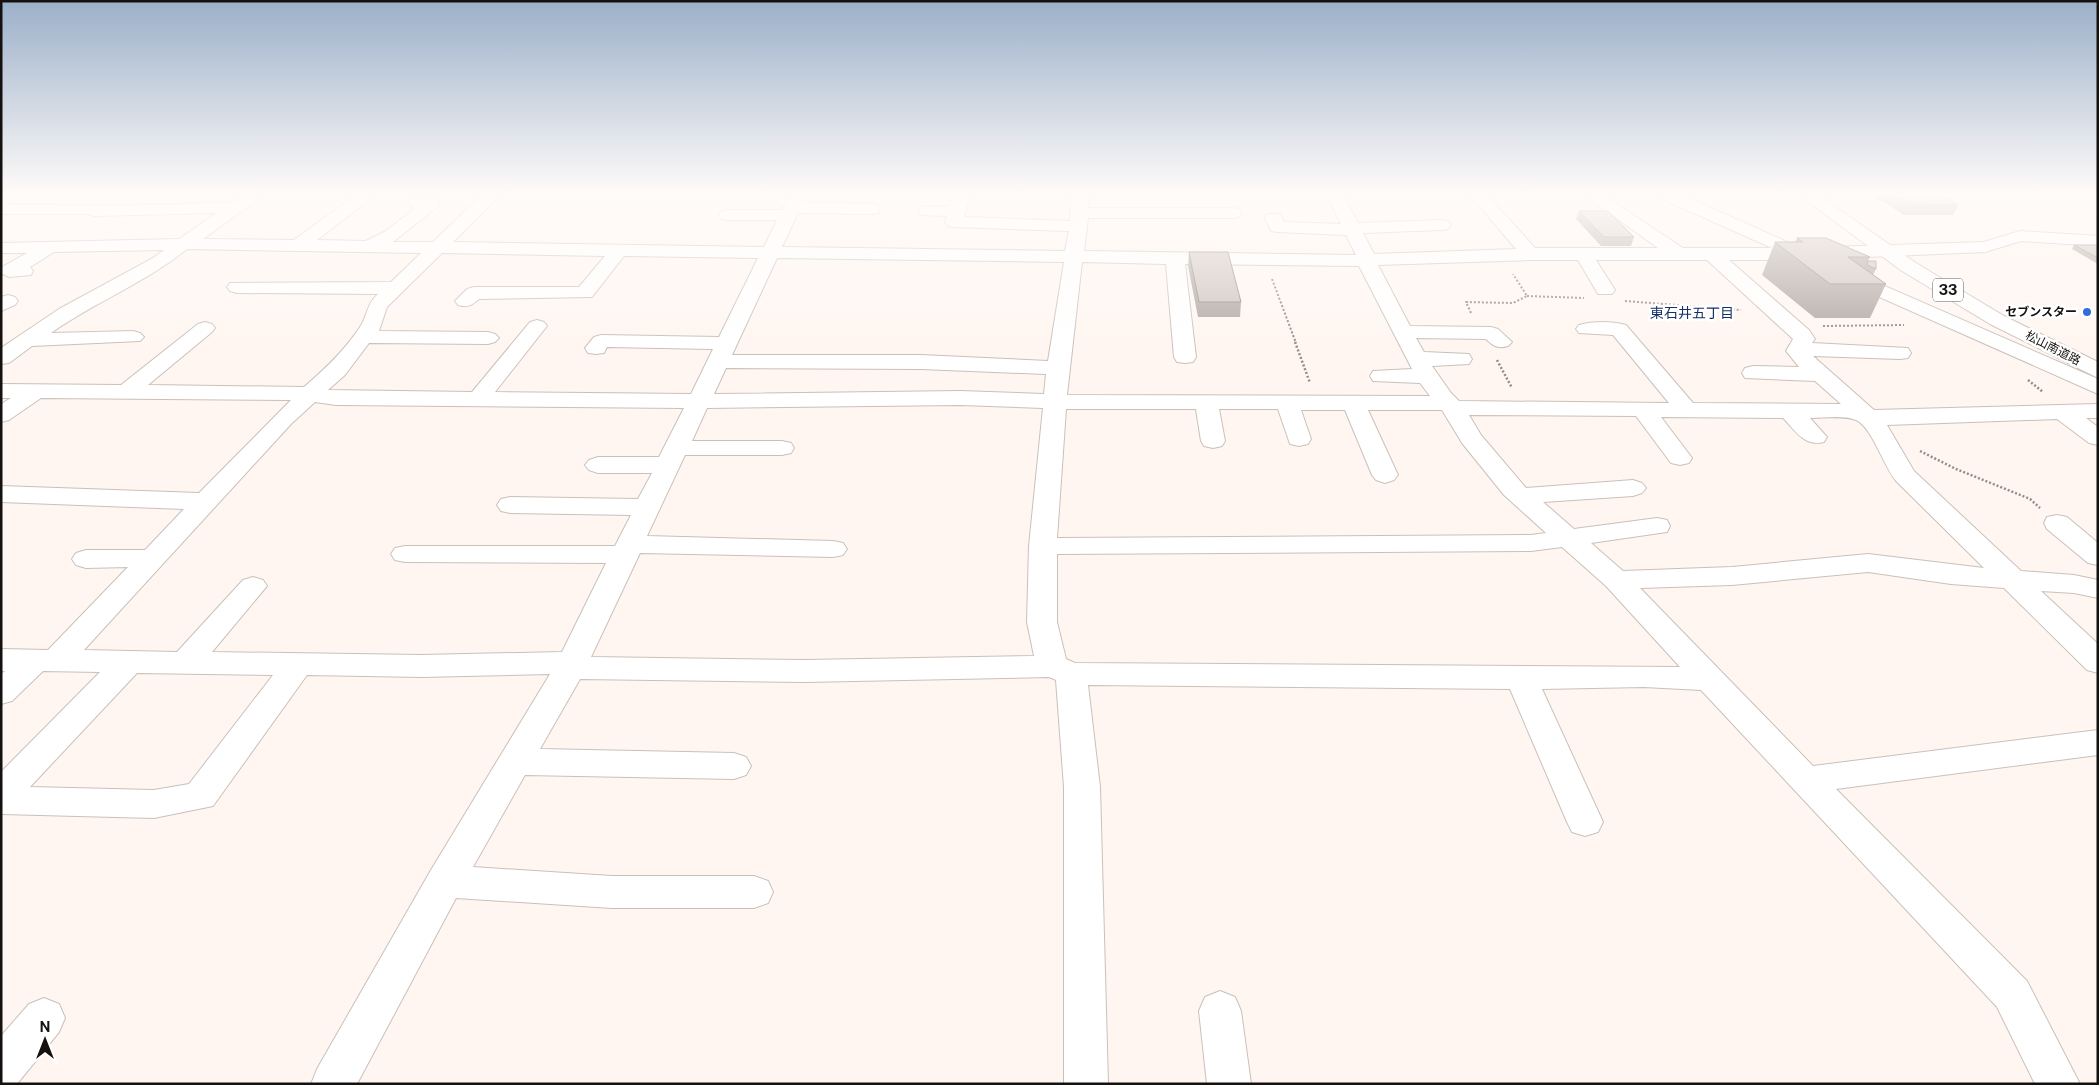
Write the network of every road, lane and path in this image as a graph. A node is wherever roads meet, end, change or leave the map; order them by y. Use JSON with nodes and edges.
{"nodes":[{"id":1,"x":111,"y":246,"type":"edge"},
{"id":2,"x":181,"y":246,"type":"edge"},
{"id":3,"x":345,"y":246,"type":"edge"},
{"id":4,"x":371,"y":246,"type":"joint"},
{"id":5,"x":562,"y":246,"type":"edge"},
{"id":6,"x":773,"y":246,"type":"edge"},
{"id":7,"x":1074,"y":246,"type":"edge"},
{"id":8,"x":1360,"y":246,"type":"edge"},
{"id":9,"x":1523,"y":246,"type":"edge"},
{"id":10,"x":1667,"y":246,"type":"edge"},
{"id":11,"x":1780,"y":246,"type":"edge"},
{"id":12,"x":1880,"y":246,"type":"edge"},
{"id":13,"x":1908,"y":246,"type":"edge"},
{"id":14,"x":1989,"y":246,"type":"edge"},
{"id":15,"x":50,"y":247,"type":"junction"},
{"id":16,"x":437,"y":247,"type":"junction"},
{"id":17,"x":1,"y":248,"type":"edge"},
{"id":18,"x":560,"y":248,"type":"junction"},
{"id":19,"x":620,"y":249,"type":"junction"},
{"id":20,"x":1886,"y":250,"type":"junction"},
{"id":21,"x":1915,"y":250,"type":"junction"},
{"id":22,"x":770,"y":252,"type":"junction"},
{"id":23,"x":1678,"y":253,"type":"junction"},
{"id":24,"x":1711,"y":253,"type":"junction"},
{"id":25,"x":1530,"y":254,"type":"junction"},
{"id":26,"x":1584,"y":254,"type":"junction"},
{"id":27,"x":1798,"y":254,"type":"junction"},
{"id":28,"x":1073,"y":257,"type":"junction"},
{"id":29,"x":1175,"y":258,"type":"junction"},
{"id":30,"x":1264,"y":259,"type":"junction"},
{"id":31,"x":1367,"y":260,"type":"junction"},
{"id":32,"x":24,"y":271,"type":"dead end"},
{"id":33,"x":236,"y":287,"type":"dead end"},
{"id":34,"x":396,"y":288,"type":"junction"},
{"id":35,"x":1610,"y":295,"type":"joint"},
{"id":36,"x":1527,"y":296,"type":"dead end"},
{"id":37,"x":1586,"y":298,"type":"dead end"},
{"id":38,"x":465,"y":302,"type":"dead end"},
{"id":39,"x":537,"y":326,"type":"dead end"},
{"id":40,"x":1909,"y":326,"type":"dead end"},
{"id":41,"x":205,"y":328,"type":"dead end"},
{"id":42,"x":1586,"y":329,"type":"dead end"},
{"id":43,"x":1790,"y":330,"type":"junction"},
{"id":44,"x":1,"y":333,"type":"edge"},
{"id":45,"x":33,"y":336,"type":"junction"},
{"id":46,"x":133,"y":337,"type":"dead end"},
{"id":47,"x":363,"y":337,"type":"junction"},
{"id":48,"x":488,"y":338,"type":"dead end"},
{"id":49,"x":1501,"y":342,"type":"dead end"},
{"id":50,"x":596,"y":348,"type":"dead end"},
{"id":51,"x":722,"y":352,"type":"junction"},
{"id":52,"x":1900,"y":353,"type":"dead end"},
{"id":53,"x":1417,"y":356,"type":"junction"},
{"id":54,"x":1185,"y":357,"type":"dead end"},
{"id":55,"x":1,"y":358,"type":"edge"},
{"id":56,"x":1461,"y":358,"type":"dead end"},
{"id":57,"x":2098,"y":358,"type":"edge"},
{"id":58,"x":1058,"y":368,"type":"junction"},
{"id":59,"x":2098,"y":371,"type":"edge"},
{"id":60,"x":1753,"y":373,"type":"dead end"},
{"id":61,"x":1820,"y":374,"type":"junction"},
{"id":62,"x":1381,"y":376,"type":"dead end"},
{"id":63,"x":2021,"y":376,"type":"dead end"},
{"id":64,"x":2098,"y":387,"type":"edge"},
{"id":65,"x":1,"y":391,"type":"edge"},
{"id":66,"x":36,"y":391,"type":"junction"},
{"id":67,"x":126,"y":392,"type":"junction"},
{"id":68,"x":310,"y":396,"type":"junction"},
{"id":69,"x":478,"y":399,"type":"junction"},
{"id":70,"x":697,"y":401,"type":"junction"},
{"id":71,"x":1055,"y":402,"type":"junction"},
{"id":72,"x":1206,"y":402,"type":"junction"},
{"id":73,"x":1287,"y":402,"type":"junction"},
{"id":74,"x":1317,"y":402,"type":"junction"},
{"id":75,"x":1353,"y":402,"type":"junction"},
{"id":76,"x":1449,"y":405,"type":"junction"},
{"id":77,"x":1642,"y":408,"type":"junction"},
{"id":78,"x":1686,"y":408,"type":"junction"},
{"id":79,"x":1789,"y":410,"type":"junction"},
{"id":80,"x":2065,"y":411,"type":"junction"},
{"id":81,"x":2098,"y":411,"type":"edge"},
{"id":82,"x":1,"y":415,"type":"edge"},
{"id":83,"x":1864,"y":415,"type":"junction"},
{"id":84,"x":1883,"y":436,"type":"junction"},
{"id":85,"x":1815,"y":437,"type":"dead end"},
{"id":86,"x":2098,"y":438,"type":"edge"},
{"id":87,"x":1299,"y":439,"type":"dead end"},
{"id":88,"x":1212,"y":441,"type":"dead end"},
{"id":89,"x":782,"y":448,"type":"dead end"},
{"id":90,"x":671,"y":456,"type":"junction"},
{"id":91,"x":1680,"y":458,"type":"dead end"},
{"id":92,"x":1371,"y":460,"type":"dead end"},
{"id":93,"x":598,"y":465,"type":"dead end"},
{"id":94,"x":1633,"y":488,"type":"dead end"},
{"id":95,"x":1,"y":494,"type":"edge"},
{"id":96,"x":1521,"y":496,"type":"junction"},
{"id":97,"x":205,"y":501,"type":"junction"},
{"id":98,"x":510,"y":505,"type":"dead end"},
{"id":99,"x":647,"y":507,"type":"junction"},
{"id":100,"x":2057,"y":523,"type":"joint"},
{"id":101,"x":1657,"y":526,"type":"dead end"},
{"id":102,"x":1568,"y":538,"type":"junction"},
{"id":103,"x":819,"y":543,"type":"dead end"},
{"id":104,"x":1044,"y":546,"type":"junction"},
{"id":105,"x":626,"y":550,"type":"junction"},
{"id":106,"x":405,"y":554,"type":"dead end"},
{"id":107,"x":2098,"y":557,"type":"edge"},
{"id":108,"x":86,"y":558,"type":"dead end"},
{"id":109,"x":150,"y":558,"type":"junction"},
{"id":110,"x":2012,"y":579,"type":"junction"},
{"id":111,"x":1616,"y":580,"type":"junction"},
{"id":112,"x":253,"y":586,"type":"dead end"},
{"id":113,"x":2098,"y":588,"type":"edge"},
{"id":114,"x":1,"y":660,"type":"edge"},
{"id":115,"x":46,"y":660,"type":"junction"},
{"id":116,"x":130,"y":661,"type":"junction"},
{"id":117,"x":187,"y":661,"type":"junction"},
{"id":118,"x":2098,"y":662,"type":"edge"},
{"id":119,"x":299,"y":663,"type":"junction"},
{"id":120,"x":571,"y":666,"type":"junction"},
{"id":121,"x":1062,"y":670,"type":"junction"},
{"id":122,"x":1521,"y":678,"type":"junction"},
{"id":123,"x":1709,"y":679,"type":"junction"},
{"id":124,"x":1,"y":693,"type":"edge"},
{"id":125,"x":2098,"y":742,"type":"edge"},
{"id":126,"x":516,"y":762,"type":"junction"},
{"id":127,"x":734,"y":766,"type":"dead end"},
{"id":128,"x":1805,"y":780,"type":"junction"},
{"id":129,"x":1,"y":795,"type":"edge"},
{"id":130,"x":1,"y":800,"type":"edge"},
{"id":131,"x":1585,"y":822,"type":"dead end"},
{"id":132,"x":445,"y":881,"type":"junction"},
{"id":133,"x":754,"y":892,"type":"dead end"},
{"id":134,"x":1220,"y":1011,"type":"dead end"},
{"id":135,"x":44,"y":1018,"type":"dead end"},
{"id":136,"x":1,"y":1069,"type":"edge"},
{"id":137,"x":333,"y":1084,"type":"edge"},
{"id":138,"x":1086,"y":1084,"type":"edge"},
{"id":139,"x":1229,"y":1084,"type":"edge"},
{"id":140,"x":2058,"y":1084,"type":"edge"}],
"edges":[{"from":1,"to":15,"type":"main road"},
{"from":2,"to":45,"type":"main road"},
{"from":3,"to":4,"type":"main road"},
{"from":4,"to":16,"type":"main road"},
{"from":5,"to":18,"type":"main road"},
{"from":6,"to":22,"type":"main road"},
{"from":7,"to":28,"type":"main road"},
{"from":8,"to":31,"type":"main road"},
{"from":9,"to":25,"type":"main road"},
{"from":10,"to":23,"type":"main road"},
{"from":11,"to":27,"type":"main road"},
{"from":12,"to":20,"type":"main road","name":"松山南道路","number":"33"},
{"from":13,"to":21,"type":"main road","name":"松山南道路","number":"33"},
{"from":14,"to":21,"type":"main road"},
{"from":15,"to":17,"type":"main road"},
{"from":15,"to":32,"type":"main road"},
{"from":16,"to":18,"type":"main road"},
{"from":16,"to":34,"type":"main road"},
{"from":18,"to":19,"type":"main road"},
{"from":19,"to":22,"type":"main road"},
{"from":19,"to":38,"type":"main road"},
{"from":20,"to":21,"type":"main road"},
{"from":20,"to":27,"type":"main road"},
{"from":20,"to":59,"type":"main road","name":"松山南道路","number":"33"},
{"from":21,"to":57,"type":"main road","name":"松山南道路","number":"33"},
{"from":22,"to":28,"type":"main road"},
{"from":22,"to":51,"type":"main road"},
{"from":23,"to":24,"type":"main road"},
{"from":23,"to":26,"type":"main road"},
{"from":24,"to":27,"type":"main road"},
{"from":24,"to":43,"type":"main road"},
{"from":25,"to":26,"type":"main road"},
{"from":25,"to":31,"type":"main road"},
{"from":26,"to":35,"type":"main road"},
{"from":27,"to":64,"type":"main road"},
{"from":28,"to":29,"type":"main road"},
{"from":28,"to":58,"type":"main road"},
{"from":29,"to":30,"type":"main road"},
{"from":29,"to":54,"type":"main road"},
{"from":30,"to":31,"type":"main road"},
{"from":30,"to":74,"type":"path"},
{"from":31,"to":53,"type":"main road"},
{"from":33,"to":34,"type":"main road"},
{"from":34,"to":47,"type":"main road"},
{"from":35,"to":43,"type":"path"},
{"from":36,"to":37,"type":"path"},
{"from":39,"to":69,"type":"main road"},
{"from":40,"to":43,"type":"path"},
{"from":41,"to":67,"type":"main road"},
{"from":42,"to":78,"type":"main road"},
{"from":43,"to":52,"type":"main road"},
{"from":43,"to":61,"type":"main road"},
{"from":44,"to":45,"type":"main road"},
{"from":45,"to":46,"type":"main road"},
{"from":45,"to":55,"type":"main road"},
{"from":47,"to":48,"type":"main road"},
{"from":47,"to":68,"type":"main road"},
{"from":49,"to":53,"type":"main road"},
{"from":50,"to":51,"type":"main road"},
{"from":51,"to":58,"type":"main road"},
{"from":51,"to":70,"type":"main road"},
{"from":53,"to":56,"type":"main road"},
{"from":53,"to":62,"type":"main road"},
{"from":53,"to":76,"type":"main road"},
{"from":58,"to":71,"type":"main road"},
{"from":60,"to":61,"type":"main road"},
{"from":61,"to":83,"type":"main road"},
{"from":63,"to":80,"type":"path"},
{"from":65,"to":66,"type":"main road"},
{"from":66,"to":67,"type":"main road"},
{"from":66,"to":82,"type":"main road"},
{"from":67,"to":68,"type":"main road"},
{"from":68,"to":69,"type":"main road"},
{"from":68,"to":97,"type":"main road"},
{"from":69,"to":70,"type":"main road"},
{"from":70,"to":71,"type":"main road"},
{"from":70,"to":90,"type":"main road"},
{"from":71,"to":72,"type":"main road"},
{"from":71,"to":104,"type":"main road"},
{"from":72,"to":73,"type":"main road"},
{"from":72,"to":88,"type":"main road"},
{"from":73,"to":74,"type":"main road"},
{"from":73,"to":87,"type":"main road"},
{"from":74,"to":75,"type":"main road"},
{"from":75,"to":76,"type":"main road"},
{"from":75,"to":92,"type":"main road"},
{"from":76,"to":77,"type":"main road"},
{"from":76,"to":96,"type":"main road"},
{"from":77,"to":78,"type":"main road"},
{"from":77,"to":91,"type":"main road"},
{"from":78,"to":79,"type":"main road"},
{"from":79,"to":83,"type":"main road"},
{"from":79,"to":85,"type":"main road"},
{"from":80,"to":81,"type":"main road"},
{"from":80,"to":83,"type":"main road"},
{"from":80,"to":86,"type":"main road"},
{"from":83,"to":84,"type":"main road"},
{"from":84,"to":100,"type":"path"},
{"from":84,"to":110,"type":"main road"},
{"from":89,"to":90,"type":"main road"},
{"from":90,"to":93,"type":"main road"},
{"from":90,"to":99,"type":"main road"},
{"from":94,"to":96,"type":"main road"},
{"from":95,"to":97,"type":"main road"},
{"from":96,"to":102,"type":"main road"},
{"from":97,"to":109,"type":"main road"},
{"from":98,"to":99,"type":"main road"},
{"from":99,"to":105,"type":"main road"},
{"from":100,"to":107,"type":"main road"},
{"from":101,"to":102,"type":"main road"},
{"from":102,"to":104,"type":"main road"},
{"from":102,"to":111,"type":"main road"},
{"from":103,"to":105,"type":"main road"},
{"from":104,"to":121,"type":"main road"},
{"from":105,"to":106,"type":"main road"},
{"from":105,"to":120,"type":"main road"},
{"from":108,"to":109,"type":"main road"},
{"from":109,"to":115,"type":"main road"},
{"from":110,"to":111,"type":"main road"},
{"from":110,"to":113,"type":"main road"},
{"from":110,"to":118,"type":"main road"},
{"from":111,"to":123,"type":"main road"},
{"from":112,"to":117,"type":"main road"},
{"from":114,"to":115,"type":"main road"},
{"from":115,"to":116,"type":"main road"},
{"from":115,"to":124,"type":"main road"},
{"from":116,"to":117,"type":"main road"},
{"from":116,"to":129,"type":"main road"},
{"from":117,"to":119,"type":"main road"},
{"from":119,"to":120,"type":"main road"},
{"from":119,"to":130,"type":"main road"},
{"from":120,"to":121,"type":"main road"},
{"from":120,"to":126,"type":"main road"},
{"from":121,"to":122,"type":"main road"},
{"from":121,"to":138,"type":"main road"},
{"from":122,"to":123,"type":"main road"},
{"from":122,"to":131,"type":"main road"},
{"from":123,"to":128,"type":"main road"},
{"from":125,"to":128,"type":"main road"},
{"from":126,"to":127,"type":"main road"},
{"from":126,"to":132,"type":"main road"},
{"from":128,"to":140,"type":"main road"},
{"from":132,"to":133,"type":"main road"},
{"from":132,"to":137,"type":"main road"},
{"from":134,"to":139,"type":"main road"},
{"from":135,"to":136,"type":"main road"}]}
